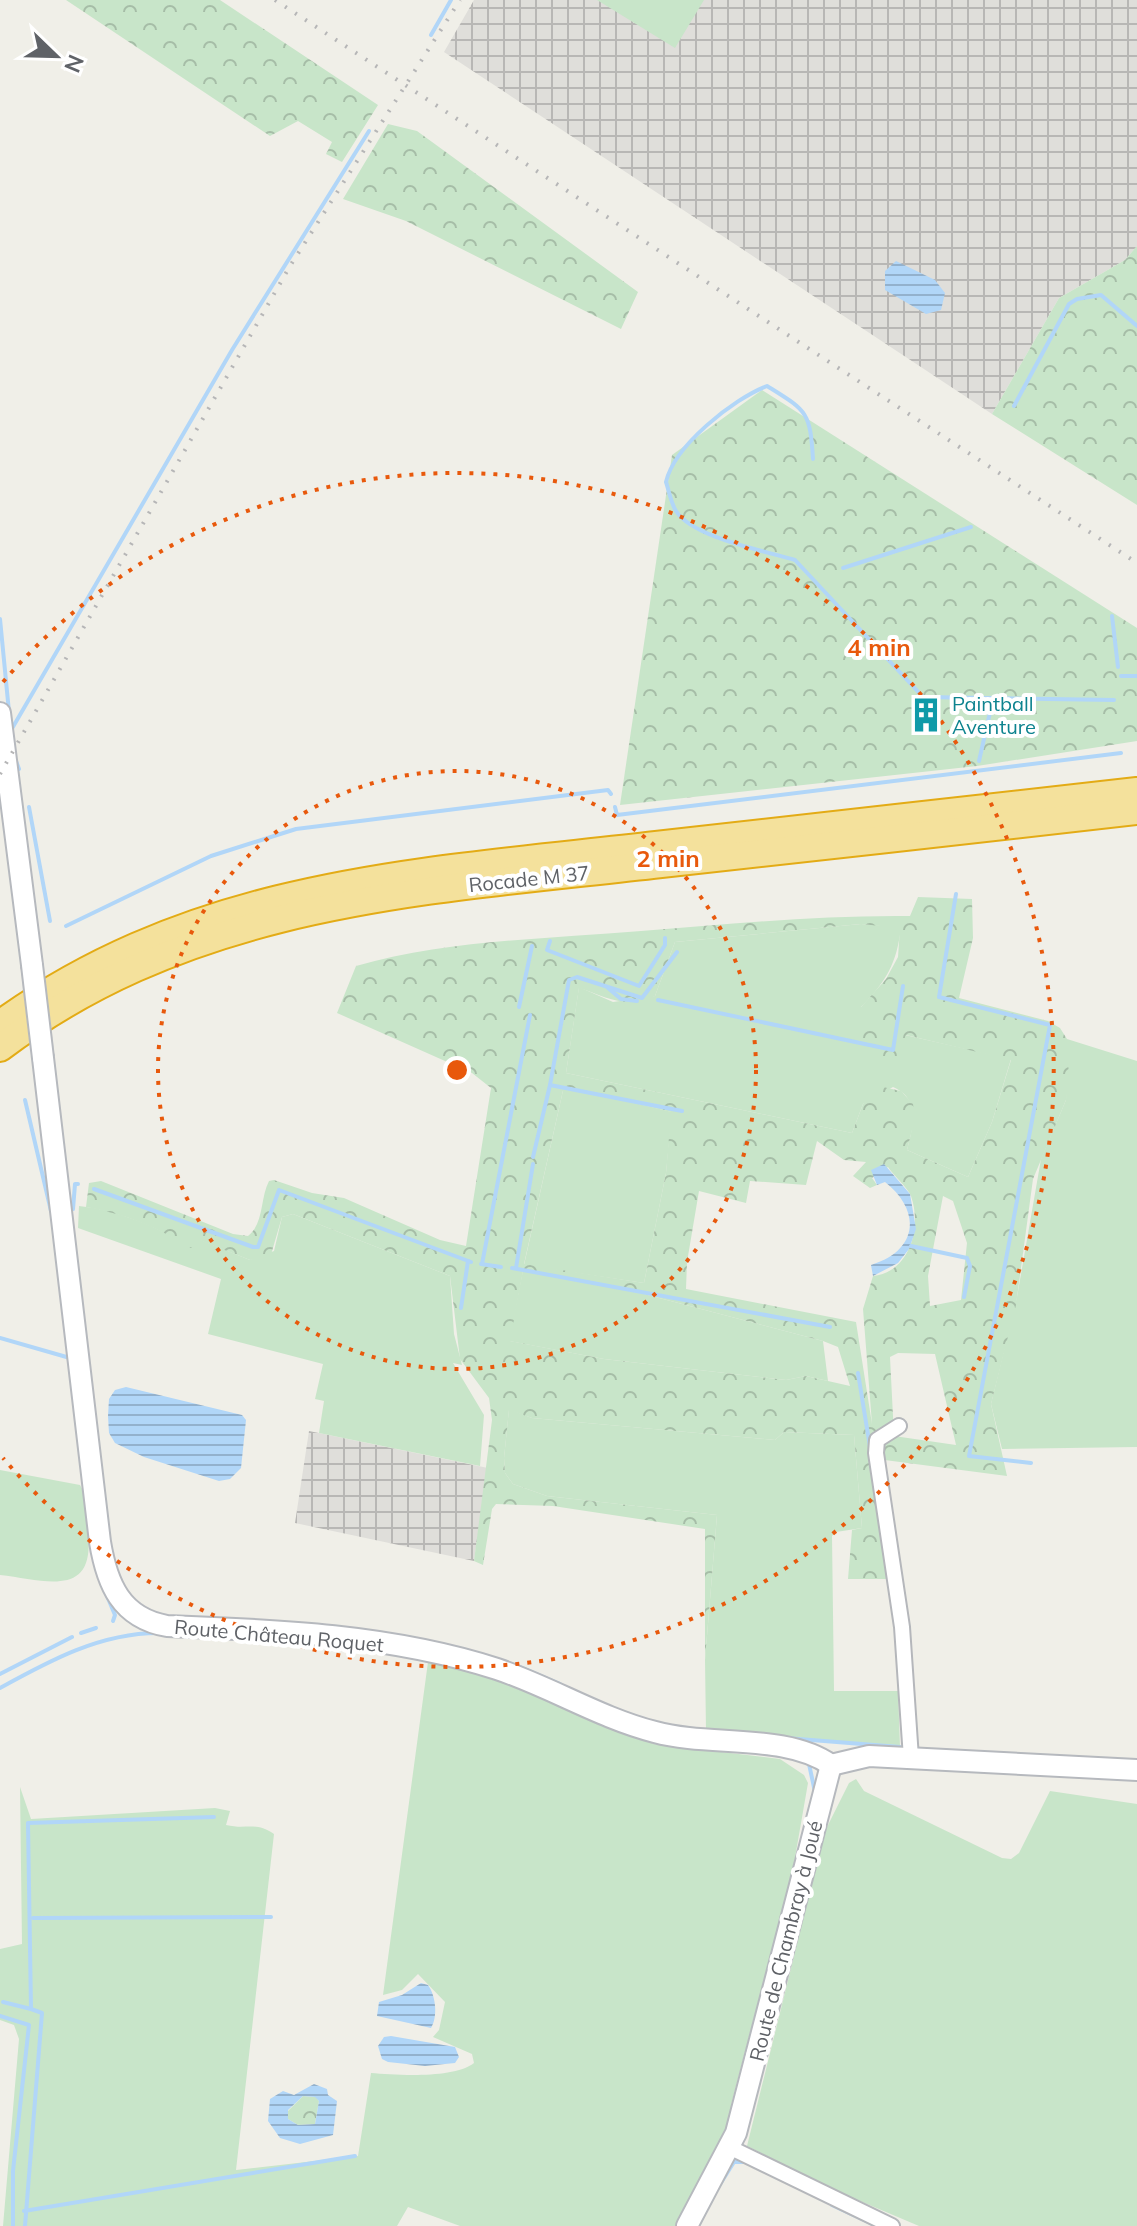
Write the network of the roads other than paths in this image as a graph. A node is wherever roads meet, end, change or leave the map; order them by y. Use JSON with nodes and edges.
{"nodes":[{"id":1,"x":0,"y":715,"type":"edge"},
{"id":2,"x":1137,"y":791,"type":"edge"},
{"id":3,"x":1137,"y":811,"type":"edge"},
{"id":4,"x":0,"y":1024,"type":"edge"},
{"id":5,"x":0,"y":1048,"type":"edge"},
{"id":6,"x":899,"y":1426,"type":"dead end"},
{"id":7,"x":911,"y":1758,"type":"junction"},
{"id":8,"x":831,"y":1765,"type":"junction"},
{"id":9,"x":1137,"y":1770,"type":"edge"},
{"id":10,"x":731,"y":2148,"type":"junction"},
{"id":11,"x":687,"y":2226,"type":"edge"},
{"id":12,"x":892,"y":2226,"type":"edge"}],
"edges":[{"from":1,"to":8,"type":"street","name":"Route Château Roquet","bridge":true},
{"from":2,"to":4,"type":"highway","name":"Rocade M 37"},
{"from":3,"to":5,"type":"highway","name":"Rocade M 37"},
{"from":6,"to":7,"type":"street"},
{"from":7,"to":8,"type":"street"},
{"from":7,"to":9,"type":"street"},
{"from":8,"to":10,"type":"street","name":"Route de Chambray à Joué"},
{"from":10,"to":11,"type":"street","name":"Route de Chambray à Joué"},
{"from":10,"to":12,"type":"street"}]}
